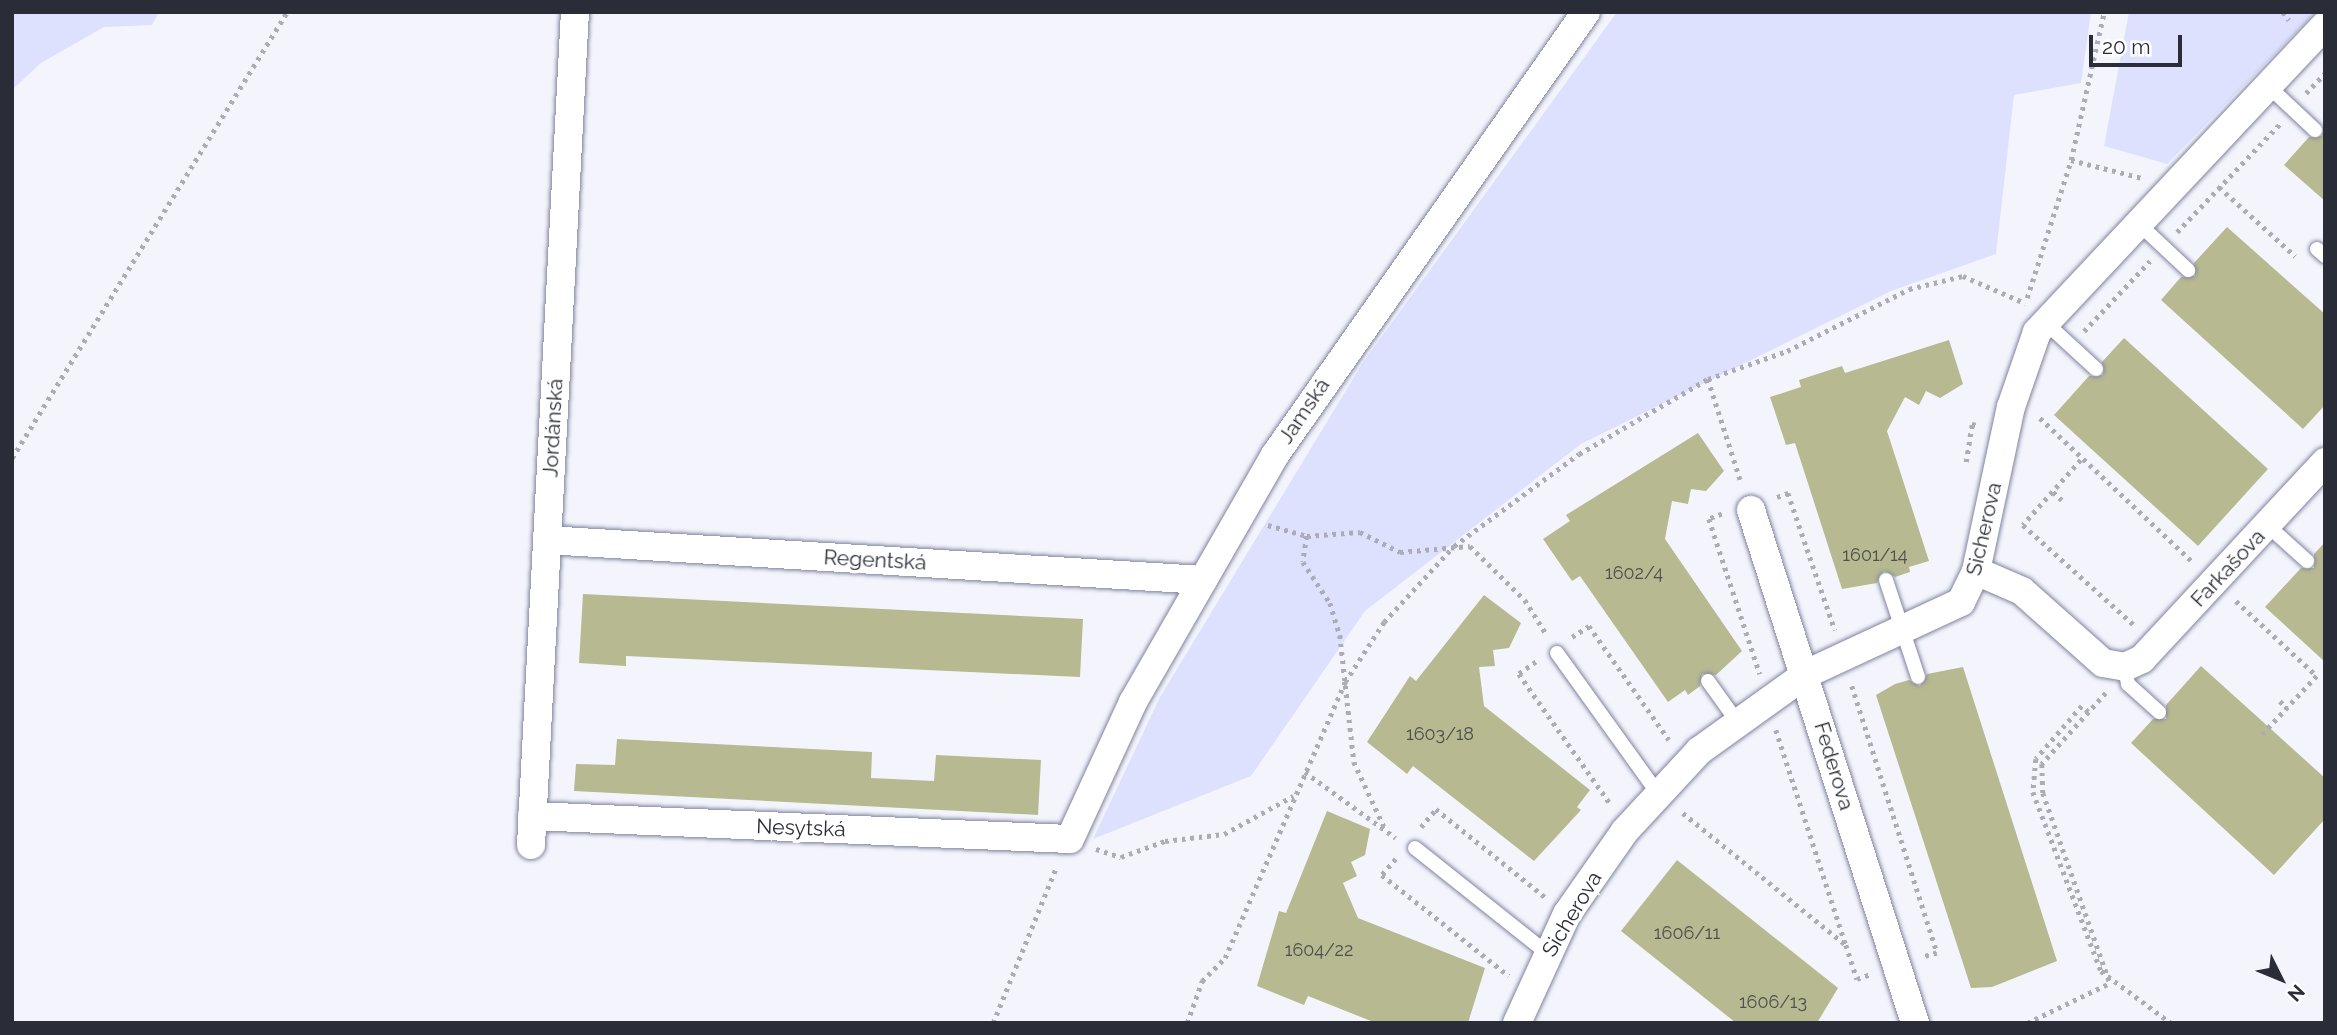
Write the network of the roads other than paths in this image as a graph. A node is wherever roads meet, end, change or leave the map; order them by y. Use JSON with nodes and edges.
{"nodes":[{"id":1,"x":575,"y":12,"type":"edge"},
{"id":2,"x":1586,"y":12,"type":"edge"},
{"id":3,"x":2325,"y":25,"type":"edge"},
{"id":4,"x":2267,"y":85,"type":"junction"},
{"id":5,"x":2315,"y":130,"type":"dead end"},
{"id":6,"x":2138,"y":223,"type":"junction"},
{"id":7,"x":2188,"y":270,"type":"dead end"},
{"id":8,"x":2042,"y":327,"type":"junction"},
{"id":9,"x":2096,"y":369,"type":"dead end"},
{"id":10,"x":2325,"y":462,"type":"edge"},
{"id":11,"x":1751,"y":510,"type":"road end"},
{"id":12,"x":2267,"y":525,"type":"junction"},
{"id":13,"x":547,"y":540,"type":"junction"},
{"id":14,"x":2307,"y":561,"type":"dead end"},
{"id":15,"x":1976,"y":571,"type":"junction"},
{"id":16,"x":1203,"y":580,"type":"junction"},
{"id":17,"x":1886,"y":580,"type":"dead end"},
{"id":18,"x":1902,"y":628,"type":"junction"},
{"id":19,"x":1557,"y":653,"type":"road end"},
{"id":20,"x":2125,"y":667,"type":"junction"},
{"id":21,"x":1806,"y":674,"type":"junction"},
{"id":22,"x":1918,"y":677,"type":"dead end"},
{"id":23,"x":1707,"y":681,"type":"dead end"},
{"id":24,"x":2159,"y":712,"type":"dead end"},
{"id":25,"x":1736,"y":720,"type":"junction"},
{"id":26,"x":1657,"y":792,"type":"junction"},
{"id":27,"x":532,"y":817,"type":"junction"},
{"id":28,"x":531,"y":845,"type":"dead end"},
{"id":29,"x":1077,"y":846,"type":"joint"},
{"id":30,"x":1415,"y":848,"type":"road end"},
{"id":31,"x":1547,"y":953,"type":"junction"},
{"id":32,"x":1517,"y":1023,"type":"edge"},
{"id":33,"x":1914,"y":1023,"type":"edge"}],
"edges":[{"from":1,"to":13,"type":"street","name":"Jordánská"},
{"from":2,"to":16,"type":"street","name":"Jamská"},
{"from":3,"to":4,"type":"street","name":"Sicherova"},
{"from":4,"to":5,"type":"lane"},
{"from":4,"to":6,"type":"street","name":"Sicherova"},
{"from":6,"to":7,"type":"lane"},
{"from":6,"to":8,"type":"street","name":"Sicherova"},
{"from":8,"to":9,"type":"lane"},
{"from":8,"to":15,"type":"street","name":"Sicherova"},
{"from":10,"to":12,"type":"street","name":"Farkašova"},
{"from":11,"to":21,"type":"street","name":"Federova"},
{"from":12,"to":14,"type":"lane"},
{"from":12,"to":20,"type":"street","name":"Farkašova"},
{"from":13,"to":16,"type":"street","name":"Regentská"},
{"from":13,"to":27,"type":"street","name":"Jordánská"},
{"from":15,"to":18,"type":"street","name":"Sicherova"},
{"from":15,"to":20,"type":"street"},
{"from":16,"to":29,"type":"street","name":"Jamská"},
{"from":17,"to":18,"type":"lane"},
{"from":18,"to":21,"type":"street","name":"Sicherova"},
{"from":18,"to":22,"type":"lane"},
{"from":19,"to":26,"type":"lane"},
{"from":20,"to":24,"type":"lane"},
{"from":21,"to":25,"type":"street","name":"Sicherova"},
{"from":21,"to":33,"type":"street","name":"Federova"},
{"from":23,"to":25,"type":"lane"},
{"from":25,"to":26,"type":"street","name":"Sicherova"},
{"from":26,"to":31,"type":"street","name":"Sicherova"},
{"from":27,"to":28,"type":"street","name":"Jordánská"},
{"from":27,"to":29,"type":"street","name":"Nesytská"},
{"from":30,"to":31,"type":"lane"},
{"from":31,"to":32,"type":"street","name":"Sicherova"}]}
